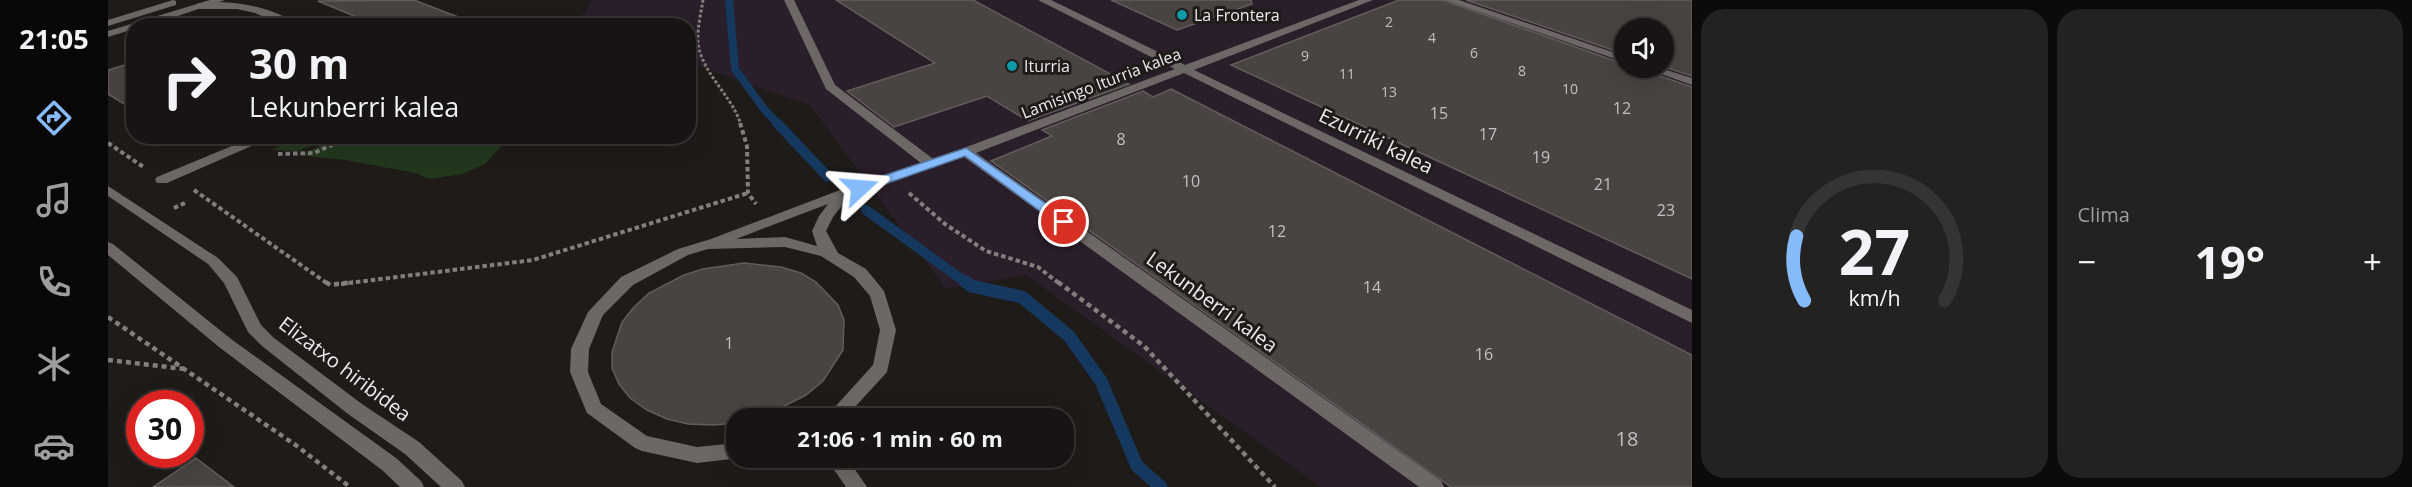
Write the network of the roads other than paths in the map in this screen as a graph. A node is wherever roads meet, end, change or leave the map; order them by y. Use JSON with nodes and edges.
{"nodes":[{"id":1,"x":184,"y":0,"type":"edge"},
{"id":2,"x":220,"y":0,"type":"edge"},
{"id":3,"x":251,"y":0,"type":"edge"},
{"id":4,"x":789,"y":0,"type":"edge"},
{"id":5,"x":1043,"y":0,"type":"edge"},
{"id":6,"x":1368,"y":0,"type":"edge"},
{"id":7,"x":1450,"y":0,"type":"edge"},
{"id":8,"x":199,"y":6,"type":"junction"},
{"id":9,"x":259,"y":9,"type":"junction"},
{"id":10,"x":161,"y":18,"type":"edge"},
{"id":11,"x":278,"y":18,"type":"edge"},
{"id":12,"x":108,"y":23,"type":"edge"},
{"id":13,"x":126,"y":29,"type":"edge"},
{"id":14,"x":108,"y":34,"type":"edge"},
{"id":15,"x":1614,"y":56,"type":"edge"},
{"id":16,"x":1185,"y":69,"type":"junction"},
{"id":17,"x":1674,"y":76,"type":"edge"},
{"id":18,"x":1692,"y":82,"type":"edge"},
{"id":19,"x":249,"y":144,"type":"edge"},
{"id":20,"x":966,"y":152,"type":"junction"},
{"id":21,"x":931,"y":164,"type":"junction"},
{"id":22,"x":162,"y":180,"type":"dead end"},
{"id":23,"x":108,"y":190,"type":"edge"},
{"id":24,"x":845,"y":193,"type":"junction"},
{"id":25,"x":707,"y":244,"type":"junction"},
{"id":26,"x":108,"y":247,"type":"edge"},
{"id":27,"x":832,"y":256,"type":"junction"},
{"id":28,"x":1692,"y":317,"type":"edge"},
{"id":29,"x":843,"y":408,"type":"edge"},
{"id":30,"x":726,"y":452,"type":"edge"},
{"id":31,"x":843,"y":468,"type":"edge"},
{"id":32,"x":414,"y":487,"type":"edge"},
{"id":33,"x":455,"y":487,"type":"edge"},
{"id":34,"x":857,"y":487,"type":"edge"},
{"id":35,"x":1434,"y":487,"type":"edge"}],
"edges":[{"from":1,"to":12,"type":"street"},
{"from":2,"to":8,"type":"street"},
{"from":3,"to":9,"type":"street"},
{"from":4,"to":21,"type":"street"},
{"from":5,"to":16,"type":"street","name":"Ezurriki kalea"},
{"from":6,"to":16,"type":"street","name":"Lamisingo Iturria kalea"},
{"from":7,"to":15,"type":"street"},
{"from":8,"to":9,"type":"street"},
{"from":8,"to":10,"type":"street"},
{"from":9,"to":11,"type":"street"},
{"from":13,"to":14,"type":"street"},
{"from":16,"to":20,"type":"street","name":"Lamisingo Iturria kalea"},
{"from":16,"to":28,"type":"street","name":"Ezurriki kalea"},
{"from":17,"to":18,"type":"street"},
{"from":19,"to":22,"type":"street"},
{"from":20,"to":21,"type":"street","name":"Lamisingo Iturria kalea"},
{"from":20,"to":35,"type":"street","name":"Lekunberri kalea"},
{"from":21,"to":24,"type":"street","name":"Lamisingo Iturria kalea"},
{"from":23,"to":33,"type":"street","name":"Elizatxo hiribidea"},
{"from":24,"to":25,"type":"street","name":"Lamisingo Iturria kalea"},
{"from":24,"to":27,"type":"street"},
{"from":25,"to":27,"type":"street"},
{"from":25,"to":30,"type":"street","name":"Lamisingo Iturria kalea"},
{"from":26,"to":32,"type":"street"},
{"from":27,"to":29,"type":"street"},
{"from":31,"to":34,"type":"street"}]}
